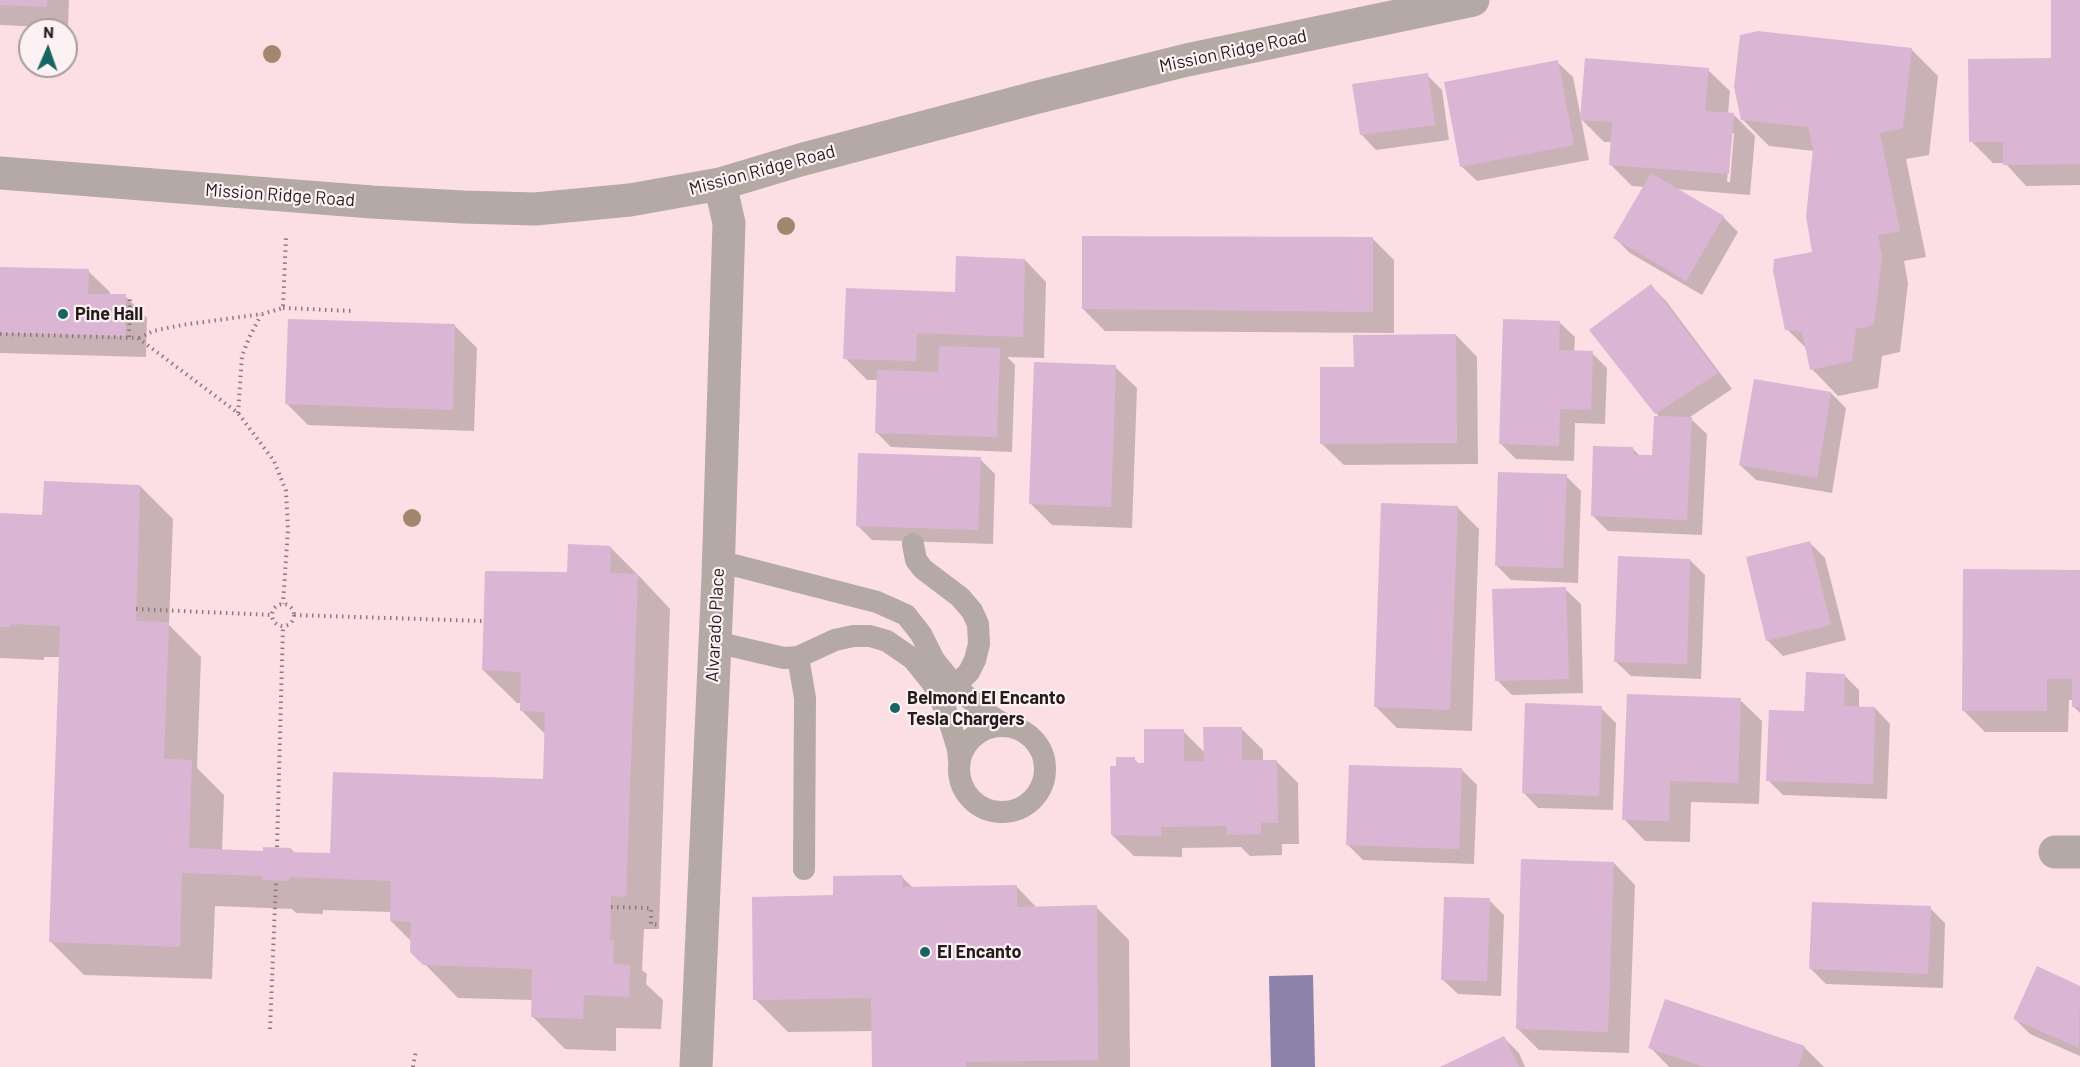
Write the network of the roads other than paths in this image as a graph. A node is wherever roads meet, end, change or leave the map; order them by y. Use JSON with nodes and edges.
{"nodes":[{"id":1,"x":1473,"y":0,"type":"edge"},
{"id":2,"x":0,"y":173,"type":"edge"},
{"id":3,"x":720,"y":184,"type":"junction"},
{"id":4,"x":913,"y":544,"type":"dead end"},
{"id":5,"x":718,"y":561,"type":"junction"},
{"id":6,"x":715,"y":642,"type":"junction"},
{"id":7,"x":798,"y":657,"type":"junction"},
{"id":8,"x":948,"y":691,"type":"junction"},
{"id":9,"x":1007,"y":726,"type":"junction"},
{"id":10,"x":959,"y":760,"type":"junction"},
{"id":11,"x":804,"y":869,"type":"dead end"},
{"id":12,"x":696,"y":1067,"type":"edge"}],
"edges":[{"from":1,"to":3,"type":"street","name":"Mission Ridge Road"},
{"from":2,"to":3,"type":"street","name":"Mission Ridge Road"},
{"from":3,"to":5,"type":"street","name":"Alvarado Place"},
{"from":4,"to":8,"type":"lane"},
{"from":5,"to":6,"type":"street","name":"Alvarado Place"},
{"from":5,"to":8,"type":"lane"},
{"from":6,"to":7,"type":"lane"},
{"from":6,"to":12,"type":"street","name":"Alvarado Place"},
{"from":7,"to":8,"type":"lane"},
{"from":7,"to":11,"type":"lane"},
{"from":8,"to":9,"type":"lane"},
{"from":8,"to":10,"type":"lane"},
{"from":9,"to":10,"type":"lane"},
{"from":9,"to":10,"type":"lane"}]}
